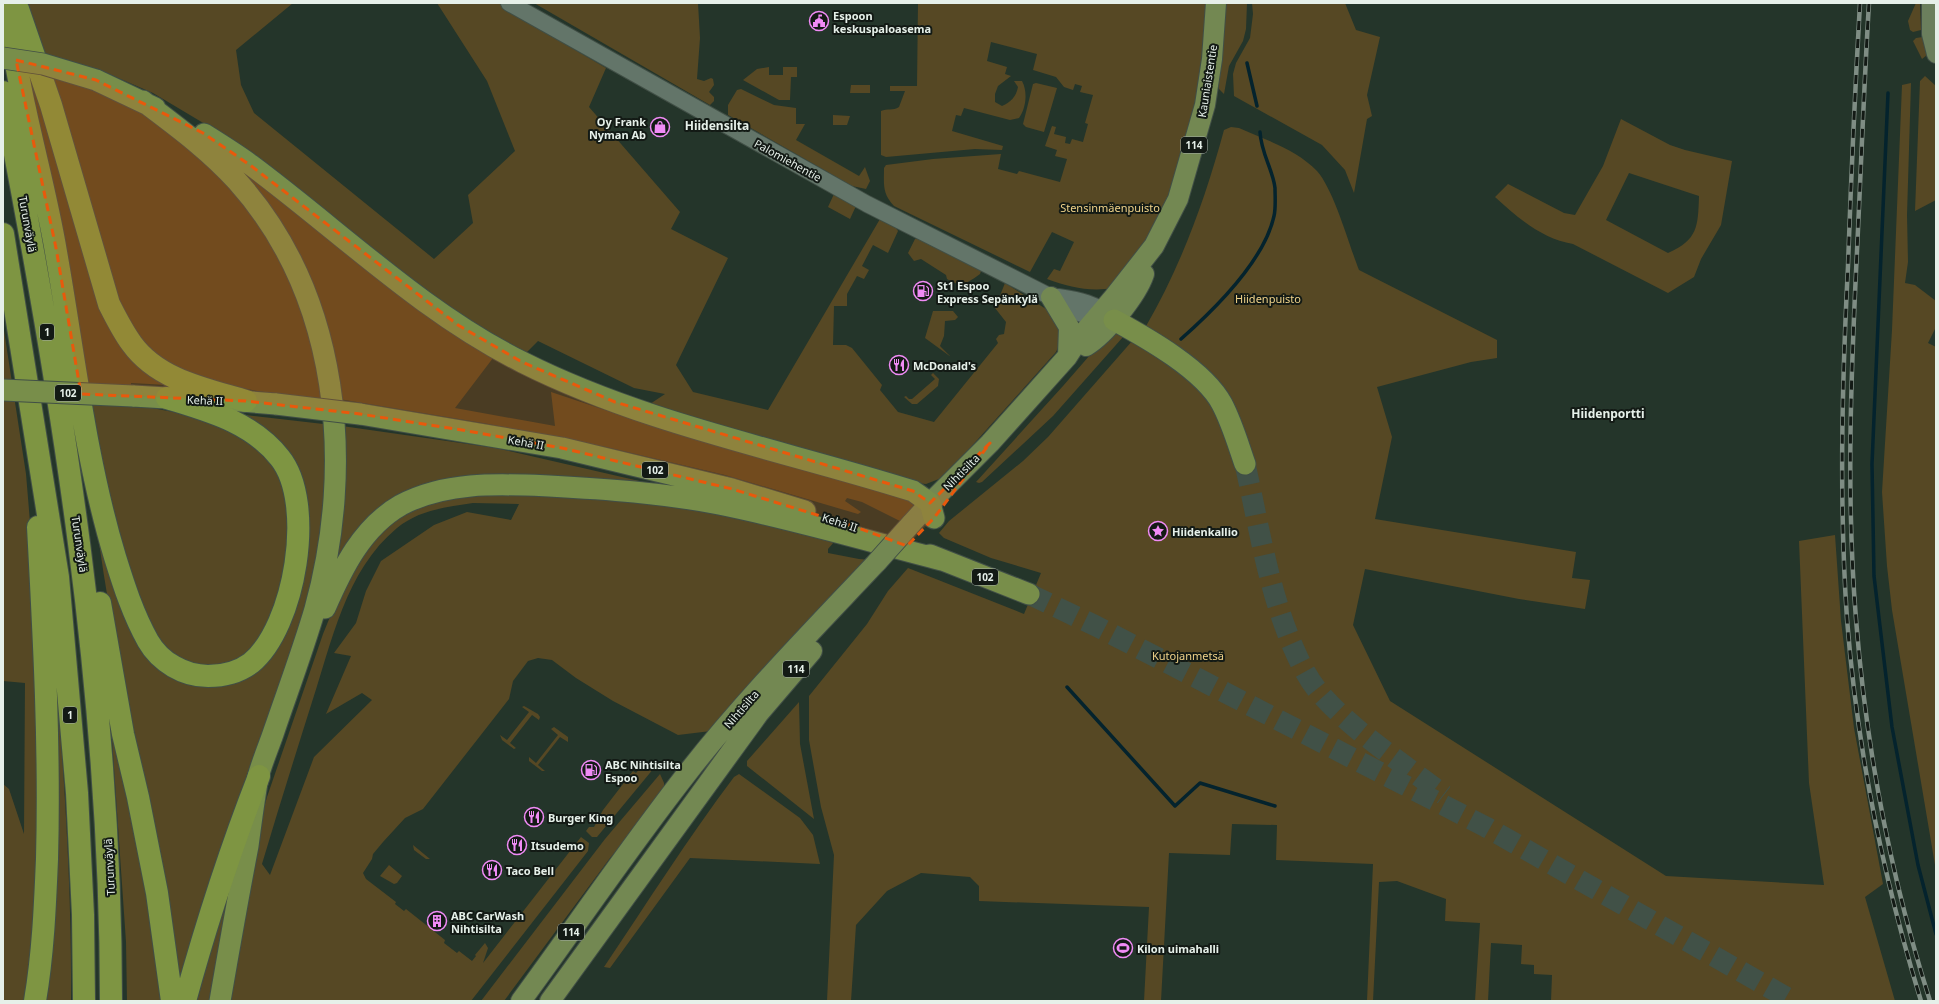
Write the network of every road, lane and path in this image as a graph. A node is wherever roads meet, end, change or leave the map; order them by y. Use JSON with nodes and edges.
{"nodes":[{"id":1,"x":5,"y":3,"type":"edge"},
{"id":2,"x":16,"y":3,"type":"edge"},
{"id":3,"x":509,"y":3,"type":"edge"},
{"id":4,"x":1216,"y":3,"type":"edge"},
{"id":5,"x":1931,"y":3,"type":"edge"},
{"id":6,"x":1936,"y":54,"type":"edge"},
{"id":7,"x":3,"y":58,"type":"edge"},
{"id":8,"x":3,"y":92,"type":"edge"},
{"id":9,"x":143,"y":102,"type":"junction"},
{"id":10,"x":3,"y":234,"type":"edge"},
{"id":11,"x":1051,"y":297,"type":"junction"},
{"id":12,"x":1104,"y":316,"type":"junction"},
{"id":13,"x":1068,"y":357,"type":"junction"},
{"id":14,"x":3,"y":390,"type":"edge"},
{"id":15,"x":167,"y":398,"type":"junction"},
{"id":16,"x":246,"y":401,"type":"junction"},
{"id":17,"x":36,"y":430,"type":"junction"},
{"id":18,"x":1245,"y":464,"type":"tunnel mouth"},
{"id":19,"x":69,"y":466,"type":"junction"},
{"id":20,"x":925,"y":518,"type":"junction"},
{"id":21,"x":942,"y":560,"type":"junction"},
{"id":22,"x":884,"y":563,"type":"junction"},
{"id":23,"x":1029,"y":594,"type":"tunnel mouth"},
{"id":24,"x":304,"y":642,"type":"junction"},
{"id":25,"x":259,"y":776,"type":"junction"},
{"id":26,"x":35,"y":1001,"type":"edge"},
{"id":27,"x":84,"y":1001,"type":"edge"},
{"id":28,"x":111,"y":1001,"type":"edge"},
{"id":29,"x":172,"y":1001,"type":"edge"},
{"id":30,"x":185,"y":1001,"type":"edge"},
{"id":31,"x":220,"y":1001,"type":"edge"},
{"id":32,"x":521,"y":1001,"type":"edge"},
{"id":33,"x":550,"y":1001,"type":"edge"}],
"edges":[{"from":1,"to":15,"type":"highway"},
{"from":2,"to":16,"type":"highway"},
{"from":3,"to":11,"type":"street","name":"Palomiehentie"},
{"from":4,"to":12,"type":"main road","name":"Kauniaistentie","number":"114"},
{"from":5,"to":6,"type":"main road"},
{"from":7,"to":9,"type":"highway","bridge":true},
{"from":8,"to":19,"type":"highway","name":"Turunväylä","number":"1"},
{"from":9,"to":20,"type":"highway"},
{"from":9,"to":24,"type":"highway"},
{"from":10,"to":17,"type":"highway","number":"1"},
{"from":11,"to":12,"type":"street","name":"Palomiehentie"},
{"from":11,"to":13,"type":"main road"},
{"from":12,"to":13,"type":"main road","name":"Nihtisilta","number":"114"},
{"from":12,"to":18,"type":"highway"},
{"from":13,"to":20,"type":"main road","name":"Nihtisilta","number":"114"},
{"from":14,"to":15,"type":"highway","name":"Kehä II","number":"102","bridge":true},
{"from":15,"to":16,"type":"highway","name":"Kehä II","number":"102"},
{"from":16,"to":21,"type":"highway","name":"Kehä II","number":"102","bridge":true},
{"from":17,"to":26,"type":"highway"},
{"from":17,"to":27,"type":"highway","number":"1"},
{"from":19,"to":28,"type":"highway","name":"Turunväylä","number":"1"},
{"from":19,"to":29,"type":"highway"},
{"from":20,"to":22,"type":"main road","name":"Nihtisilta","number":"114","bridge":true},
{"from":21,"to":23,"type":"highway","name":"Kehä II","number":"102"},
{"from":21,"to":24,"type":"highway"},
{"from":22,"to":32,"type":"main road","name":"Nihtisilta","number":"114"},
{"from":22,"to":33,"type":"main road","name":"Nihtisilta","number":"114"},
{"from":24,"to":25,"type":"highway"},
{"from":25,"to":30,"type":"highway"},
{"from":25,"to":31,"type":"highway"}]}
